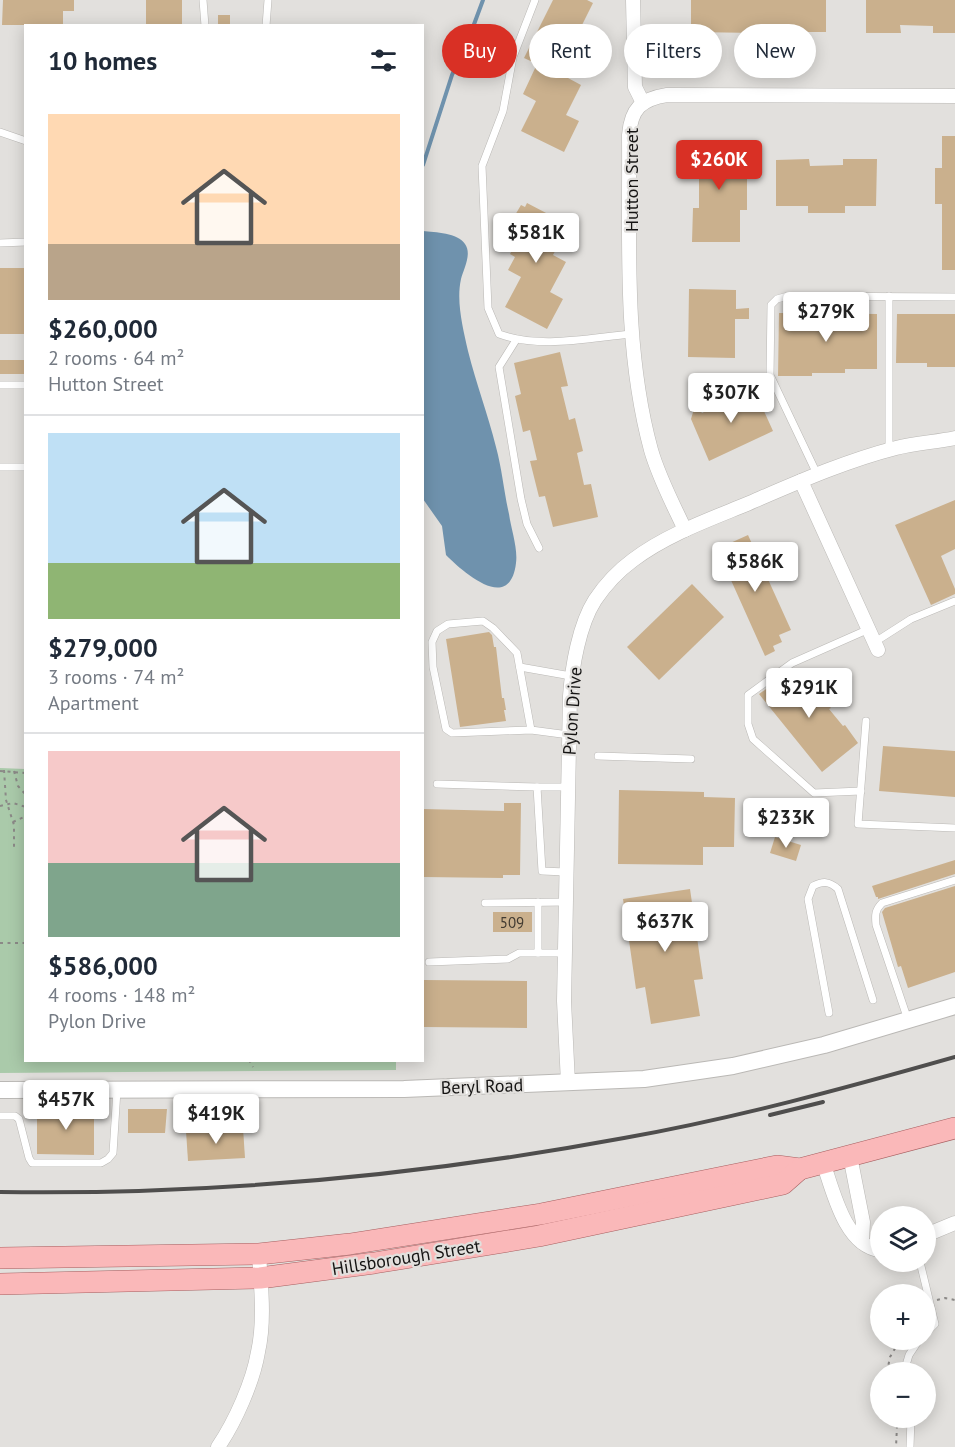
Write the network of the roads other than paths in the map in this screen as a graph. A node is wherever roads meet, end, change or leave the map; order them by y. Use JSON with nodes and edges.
{"nodes":[{"id":1,"x":203,"y":0,"type":"edge"},
{"id":2,"x":268,"y":0,"type":"edge"},
{"id":3,"x":535,"y":0,"type":"edge"},
{"id":4,"x":633,"y":0,"type":"edge"},
{"id":5,"x":205,"y":24,"type":"edge"},
{"id":6,"x":266,"y":24,"type":"edge"},
{"id":7,"x":955,"y":96,"type":"edge"},
{"id":8,"x":643,"y":103,"type":"junction"},
{"id":9,"x":0,"y":132,"type":"edge"},
{"id":10,"x":24,"y":140,"type":"edge"},
{"id":11,"x":24,"y":242,"type":"edge"},
{"id":12,"x":0,"y":243,"type":"edge"},
{"id":13,"x":889,"y":296,"type":"junction"},
{"id":14,"x":955,"y":297,"type":"edge"},
{"id":15,"x":631,"y":334,"type":"junction"},
{"id":16,"x":516,"y":340,"type":"junction"},
{"id":17,"x":0,"y":385,"type":"edge"},
{"id":18,"x":24,"y":385,"type":"edge"},
{"id":19,"x":955,"y":438,"type":"edge"},
{"id":20,"x":889,"y":450,"type":"junction"},
{"id":21,"x":0,"y":467,"type":"edge"},
{"id":22,"x":24,"y":467,"type":"edge"},
{"id":23,"x":818,"y":474,"type":"junction"},
{"id":24,"x":801,"y":481,"type":"junction"},
{"id":25,"x":685,"y":530,"type":"junction"},
{"id":26,"x":539,"y":548,"type":"dead end"},
{"id":27,"x":955,"y":601,"type":"edge"},
{"id":28,"x":869,"y":629,"type":"junction"},
{"id":29,"x":876,"y":646,"type":"joint"},
{"id":30,"x":520,"y":667,"type":"junction"},
{"id":31,"x":571,"y":676,"type":"junction"},
{"id":32,"x":866,"y":721,"type":"dead end"},
{"id":33,"x":531,"y":730,"type":"junction"},
{"id":34,"x":569,"y":735,"type":"junction"},
{"id":35,"x":598,"y":756,"type":"dead end"},
{"id":36,"x":691,"y":759,"type":"dead end"},
{"id":37,"x":437,"y":784,"type":"dead end"},
{"id":38,"x":537,"y":787,"type":"junction"},
{"id":39,"x":568,"y":787,"type":"junction"},
{"id":40,"x":861,"y":791,"type":"junction"},
{"id":41,"x":955,"y":828,"type":"edge"},
{"id":42,"x":566,"y":872,"type":"junction"},
{"id":43,"x":955,"y":880,"type":"edge"},
{"id":44,"x":538,"y":902,"type":"junction"},
{"id":45,"x":566,"y":902,"type":"junction"},
{"id":46,"x":485,"y":903,"type":"dead end"},
{"id":47,"x":538,"y":953,"type":"junction"},
{"id":48,"x":565,"y":953,"type":"junction"},
{"id":49,"x":429,"y":962,"type":"dead end"},
{"id":50,"x":873,"y":999,"type":"dead end"},
{"id":51,"x":955,"y":1006,"type":"edge"},
{"id":52,"x":829,"y":1012,"type":"dead end"},
{"id":53,"x":908,"y":1020,"type":"junction"},
{"id":54,"x":568,"y":1083,"type":"junction"},
{"id":55,"x":0,"y":1090,"type":"edge"},
{"id":56,"x":117,"y":1090,"type":"junction"},
{"id":57,"x":0,"y":1116,"type":"edge"},
{"id":58,"x":955,"y":1128,"type":"edge"},
{"id":59,"x":850,"y":1156,"type":"junction"},
{"id":60,"x":823,"y":1162,"type":"junction"},
{"id":61,"x":800,"y":1169,"type":"junction"},
{"id":62,"x":955,"y":1223,"type":"edge"},
{"id":63,"x":936,"y":1232,"type":"edge"},
{"id":64,"x":862,"y":1242,"type":"junction"},
{"id":65,"x":870,"y":1248,"type":"edge"},
{"id":66,"x":259,"y":1254,"type":"junction"},
{"id":67,"x":0,"y":1258,"type":"edge"},
{"id":68,"x":261,"y":1278,"type":"junction"},
{"id":69,"x":0,"y":1284,"type":"edge"},
{"id":70,"x":910,"y":1428,"type":"edge"},
{"id":71,"x":218,"y":1447,"type":"edge"},
{"id":72,"x":910,"y":1447,"type":"edge"}],
"edges":[{"from":1,"to":5,"type":"lane"},
{"from":2,"to":6,"type":"lane"},
{"from":3,"to":16,"type":"lane"},
{"from":4,"to":8,"type":"street"},
{"from":7,"to":8,"type":"street","name":"Hutton Street"},
{"from":8,"to":15,"type":"street","name":"Hutton Street"},
{"from":9,"to":10,"type":"lane"},
{"from":11,"to":12,"type":"lane"},
{"from":13,"to":14,"type":"lane"},
{"from":13,"to":20,"type":"lane"},
{"from":13,"to":23,"type":"lane"},
{"from":15,"to":16,"type":"lane"},
{"from":15,"to":25,"type":"street","name":"Hutton Street"},
{"from":16,"to":26,"type":"lane"},
{"from":17,"to":18,"type":"lane"},
{"from":19,"to":20,"type":"street","name":"Pylon Drive"},
{"from":20,"to":23,"type":"street","name":"Pylon Drive"},
{"from":21,"to":22,"type":"lane"},
{"from":23,"to":24,"type":"street","name":"Pylon Drive"},
{"from":24,"to":25,"type":"street","name":"Pylon Drive"},
{"from":24,"to":28,"type":"street"},
{"from":25,"to":31,"type":"street","name":"Pylon Drive"},
{"from":27,"to":29,"type":"lane"},
{"from":28,"to":29,"type":"street"},
{"from":28,"to":40,"type":"lane"},
{"from":30,"to":31,"type":"lane"},
{"from":30,"to":33,"type":"lane"},
{"from":30,"to":33,"type":"lane"},
{"from":31,"to":34,"type":"street","name":"Pylon Drive"},
{"from":32,"to":40,"type":"lane"},
{"from":33,"to":34,"type":"lane"},
{"from":34,"to":39,"type":"street","name":"Pylon Drive"},
{"from":35,"to":36,"type":"lane"},
{"from":37,"to":38,"type":"lane"},
{"from":38,"to":39,"type":"lane"},
{"from":38,"to":42,"type":"lane"},
{"from":39,"to":42,"type":"street","name":"Pylon Drive"},
{"from":40,"to":41,"type":"lane"},
{"from":42,"to":45,"type":"street","name":"Pylon Drive"},
{"from":43,"to":53,"type":"lane"},
{"from":44,"to":45,"type":"lane"},
{"from":44,"to":46,"type":"lane"},
{"from":44,"to":47,"type":"lane"},
{"from":45,"to":48,"type":"street","name":"Pylon Drive"},
{"from":47,"to":48,"type":"lane"},
{"from":47,"to":49,"type":"lane"},
{"from":48,"to":54,"type":"street","name":"Pylon Drive"},
{"from":50,"to":52,"type":"lane"},
{"from":51,"to":53,"type":"street","name":"Beryl Road"},
{"from":53,"to":54,"type":"street","name":"Beryl Road"},
{"from":54,"to":56,"type":"street","name":"Beryl Road"},
{"from":55,"to":56,"type":"street","name":"Beryl Road"},
{"from":56,"to":57,"type":"lane"},
{"from":58,"to":59,"type":"main road","name":"Hillsborough Street"},
{"from":59,"to":60,"type":"main road","name":"Hillsborough Street"},
{"from":59,"to":64,"type":"street"},
{"from":60,"to":61,"type":"main road","name":"Hillsborough Street"},
{"from":60,"to":64,"type":"street"},
{"from":61,"to":66,"type":"main road","name":"Hillsborough Street"},
{"from":61,"to":68,"type":"main road","name":"Hillsborough Street"},
{"from":62,"to":63,"type":"street"},
{"from":64,"to":65,"type":"street"},
{"from":66,"to":67,"type":"main road","name":"Hillsborough Street"},
{"from":66,"to":68,"type":"street"},
{"from":68,"to":69,"type":"main road","name":"Hillsborough Street"},
{"from":68,"to":71,"type":"street"},
{"from":70,"to":72,"type":"lane"}]}
